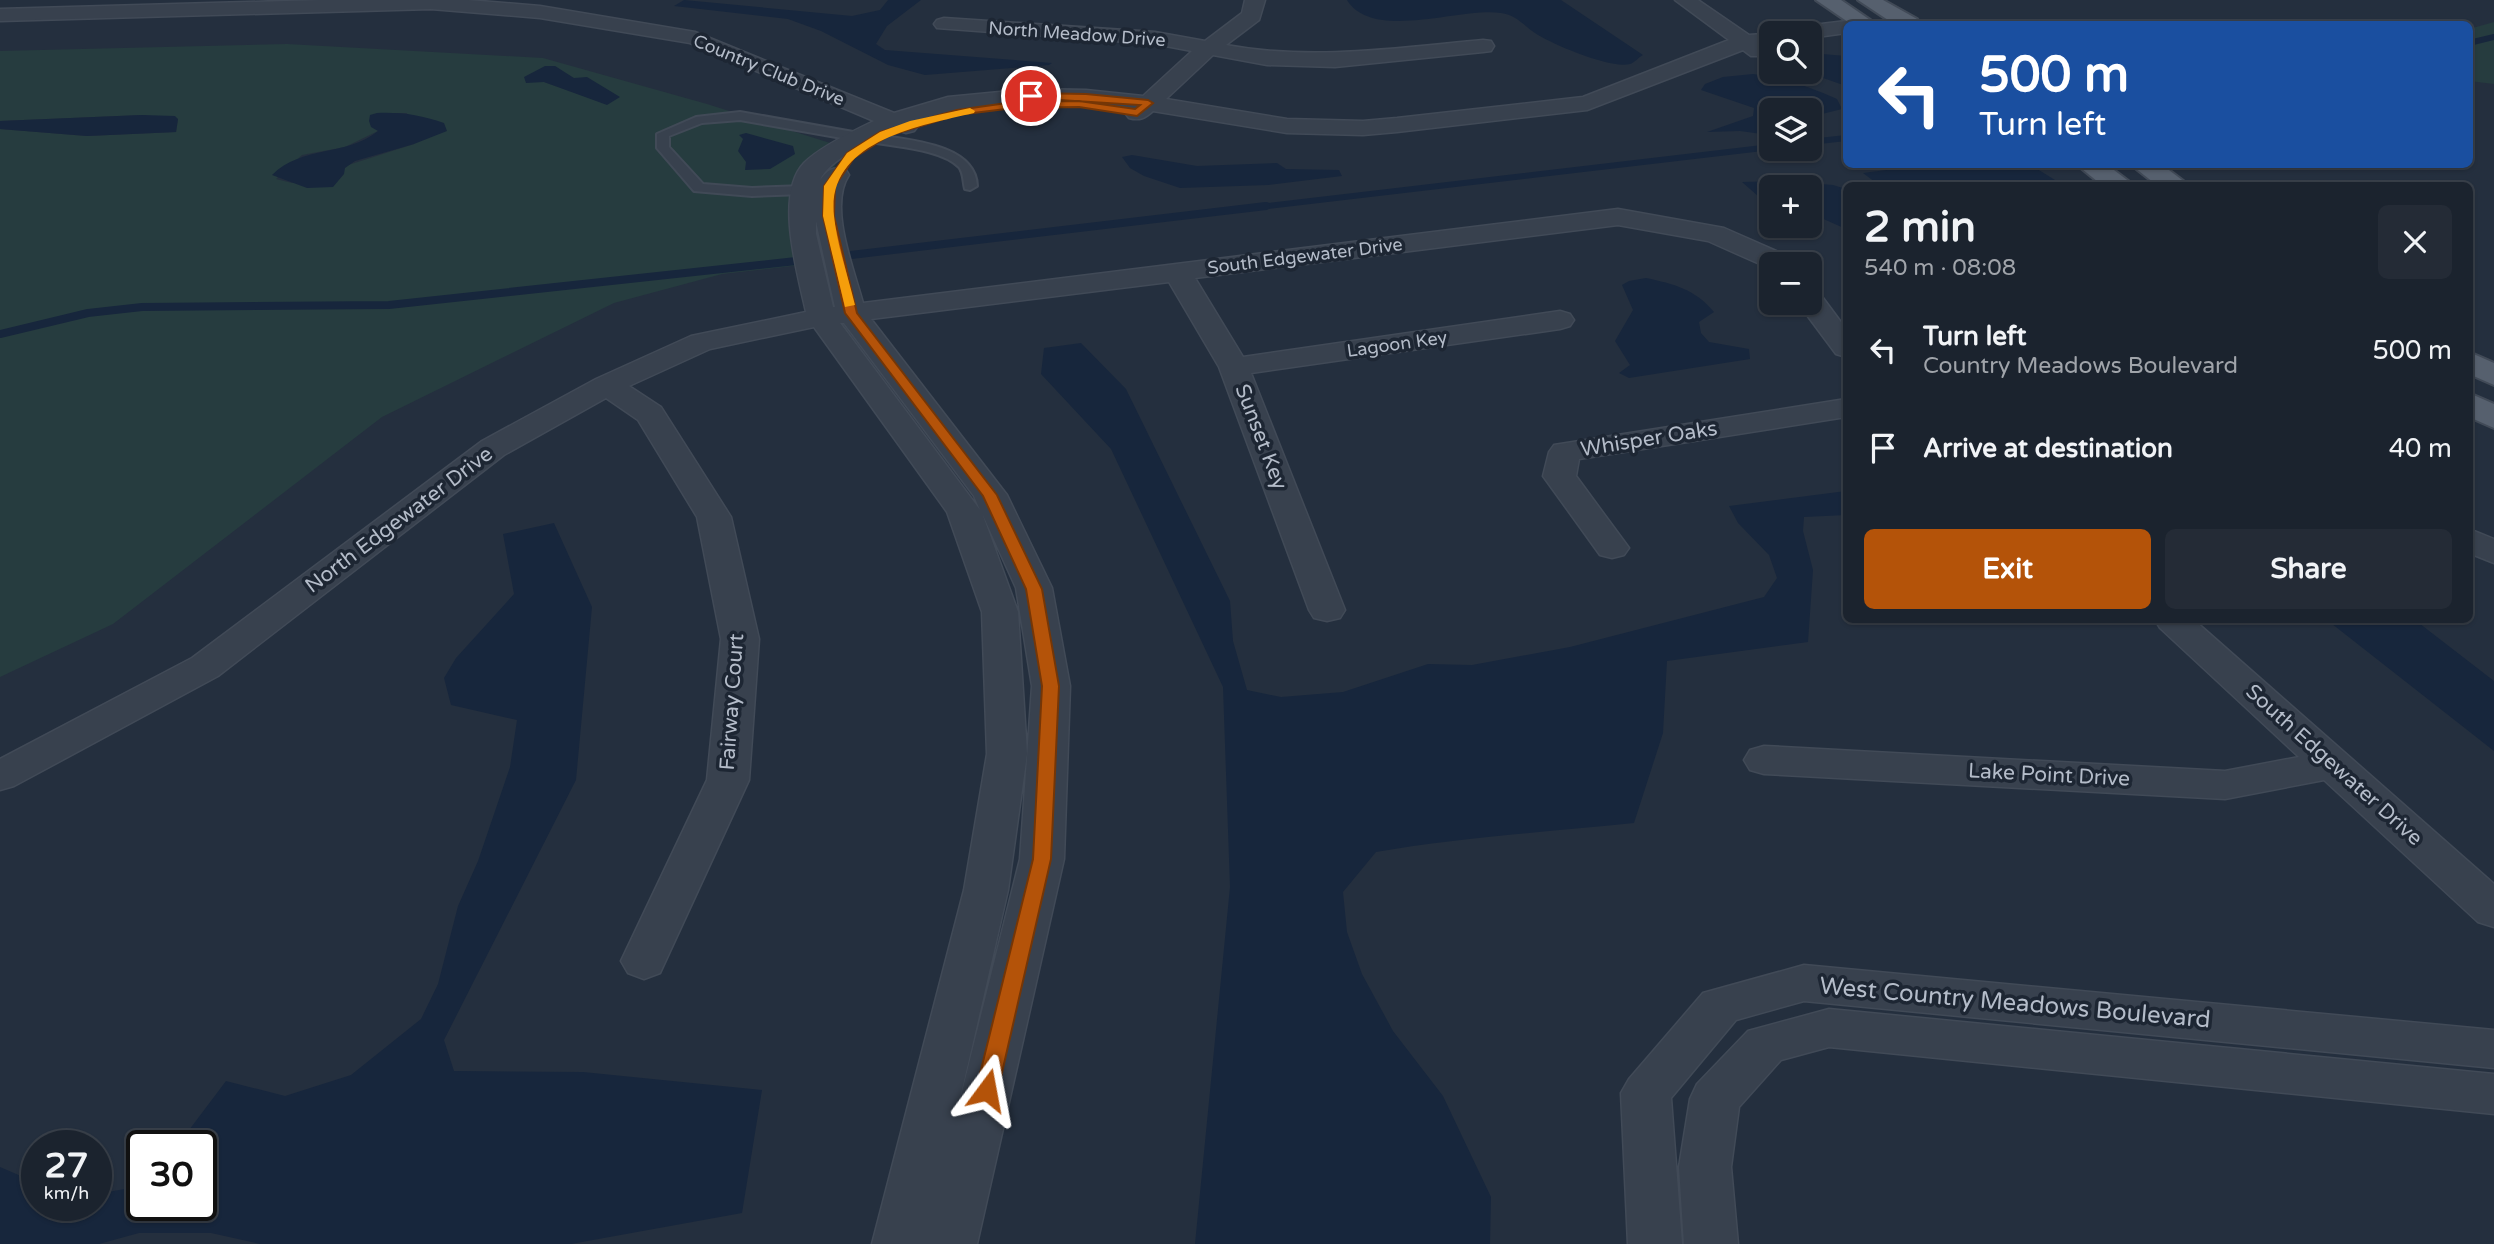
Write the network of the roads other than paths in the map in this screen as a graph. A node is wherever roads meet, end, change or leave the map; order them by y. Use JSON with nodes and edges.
{"nodes":[{"id":1,"x":1255,"y":0,"type":"edge"},
{"id":2,"x":1685,"y":0,"type":"edge"},
{"id":3,"x":1826,"y":0,"type":"edge"},
{"id":4,"x":1868,"y":0,"type":"edge"},
{"id":5,"x":548,"y":6,"type":"edge"},
{"id":6,"x":0,"y":15,"type":"edge"},
{"id":7,"x":1860,"y":21,"type":"edge"},
{"id":8,"x":1903,"y":21,"type":"edge"},
{"id":9,"x":944,"y":24,"type":"dead end"},
{"id":10,"x":1843,"y":27,"type":"edge"},
{"id":11,"x":1822,"y":30,"type":"edge"},
{"id":12,"x":1843,"y":38,"type":"edge"},
{"id":13,"x":1822,"y":41,"type":"edge"},
{"id":14,"x":1759,"y":44,"type":"edge"},
{"id":15,"x":1483,"y":46,"type":"dead end"},
{"id":16,"x":1759,"y":46,"type":"edge"},
{"id":17,"x":1210,"y":47,"type":"junction"},
{"id":18,"x":1142,"y":108,"type":"junction"},
{"id":19,"x":899,"y":123,"type":"junction"},
{"id":20,"x":867,"y":138,"type":"junction"},
{"id":21,"x":2094,"y":168,"type":"edge"},
{"id":22,"x":2148,"y":168,"type":"edge"},
{"id":23,"x":2116,"y":182,"type":"edge"},
{"id":24,"x":2171,"y":182,"type":"edge"},
{"id":25,"x":970,"y":186,"type":"dead end"},
{"id":26,"x":817,"y":188,"type":"junction"},
{"id":27,"x":1759,"y":254,"type":"edge"},
{"id":28,"x":1177,"y":272,"type":"junction"},
{"id":29,"x":836,"y":315,"type":"junction"},
{"id":30,"x":1821,"y":315,"type":"edge"},
{"id":31,"x":1560,"y":320,"type":"dead end"},
{"id":32,"x":1843,"y":344,"type":"edge"},
{"id":33,"x":2473,"y":363,"type":"edge"},
{"id":34,"x":1234,"y":368,"type":"junction"},
{"id":35,"x":2494,"y":376,"type":"edge"},
{"id":36,"x":607,"y":385,"type":"junction"},
{"id":37,"x":2473,"y":405,"type":"edge"},
{"id":38,"x":1843,"y":408,"type":"edge"},
{"id":39,"x":2494,"y":418,"type":"edge"},
{"id":40,"x":2473,"y":542,"type":"edge"},
{"id":41,"x":1612,"y":548,"type":"dead end"},
{"id":42,"x":2494,"y":553,"type":"edge"},
{"id":43,"x":1328,"y":610,"type":"dead end"},
{"id":44,"x":1038,"y":611,"type":"junction"},
{"id":45,"x":1000,"y":617,"type":"junction"},
{"id":46,"x":2176,"y":623,"type":"edge"},
{"id":47,"x":1764,"y":760,"type":"dead end"},
{"id":48,"x":2333,"y":764,"type":"junction"},
{"id":49,"x":0,"y":776,"type":"edge"},
{"id":50,"x":2494,"y":910,"type":"edge"},
{"id":51,"x":644,"y":961,"type":"dead end"},
{"id":52,"x":1685,"y":1044,"type":"junction"},
{"id":53,"x":2494,"y":1049,"type":"edge"},
{"id":54,"x":1736,"y":1076,"type":"junction"},
{"id":55,"x":2494,"y":1094,"type":"edge"},
{"id":56,"x":899,"y":1244,"type":"edge"},
{"id":57,"x":950,"y":1244,"type":"edge"},
{"id":58,"x":1655,"y":1244,"type":"edge"},
{"id":59,"x":1711,"y":1244,"type":"edge"}],
"edges":[{"from":1,"to":17,"type":"street"},
{"from":2,"to":14,"type":"street"},
{"from":3,"to":7,"type":"main road"},
{"from":4,"to":8,"type":"main road"},
{"from":5,"to":6,"type":"street","name":"Country Club Drive"},
{"from":5,"to":19,"type":"street","name":"Country Club Drive"},
{"from":9,"to":17,"type":"street","name":"North Meadow Drive"},
{"from":10,"to":11,"type":"street"},
{"from":12,"to":13,"type":"street"},
{"from":15,"to":17,"type":"street","name":"North Meadow Drive"},
{"from":16,"to":18,"type":"street"},
{"from":17,"to":18,"type":"street"},
{"from":18,"to":19,"type":"street"},
{"from":19,"to":20,"type":"street"},
{"from":20,"to":25,"type":"lane"},
{"from":20,"to":26,"type":"street"},
{"from":20,"to":26,"type":"lane"},
{"from":21,"to":23,"type":"main road"},
{"from":22,"to":24,"type":"main road"},
{"from":26,"to":29,"type":"street"},
{"from":27,"to":28,"type":"street","name":"South Edgewater Drive"},
{"from":28,"to":29,"type":"street","name":"South Edgewater Drive"},
{"from":28,"to":34,"type":"street","name":"Sunset Key"},
{"from":29,"to":36,"type":"street","name":"North Edgewater Drive"},
{"from":29,"to":44,"type":"street"},
{"from":29,"to":45,"type":"street"},
{"from":30,"to":32,"type":"street"},
{"from":31,"to":34,"type":"street","name":"Lagoon Key"},
{"from":33,"to":35,"type":"main road"},
{"from":34,"to":43,"type":"street","name":"Sunset Key"},
{"from":36,"to":49,"type":"street","name":"North Edgewater Drive"},
{"from":36,"to":51,"type":"street","name":"Fairway Court"},
{"from":37,"to":39,"type":"main road"},
{"from":38,"to":41,"type":"street","name":"Whisper Oaks"},
{"from":40,"to":42,"type":"street"},
{"from":44,"to":45,"type":"street"},
{"from":44,"to":57,"type":"street"},
{"from":45,"to":56,"type":"street"},
{"from":46,"to":48,"type":"street","name":"South Edgewater Drive"},
{"from":47,"to":48,"type":"street","name":"Lake Point Drive"},
{"from":48,"to":50,"type":"street","name":"South Edgewater Drive"},
{"from":52,"to":53,"type":"street","name":"West Country Meadows Boulevard"},
{"from":52,"to":54,"type":"street"},
{"from":52,"to":58,"type":"street","name":"West Country Meadows Boulevard"},
{"from":54,"to":55,"type":"street","name":"West Country Meadows Boulevard"},
{"from":54,"to":59,"type":"street","name":"West Country Meadows Boulevard"}]}
